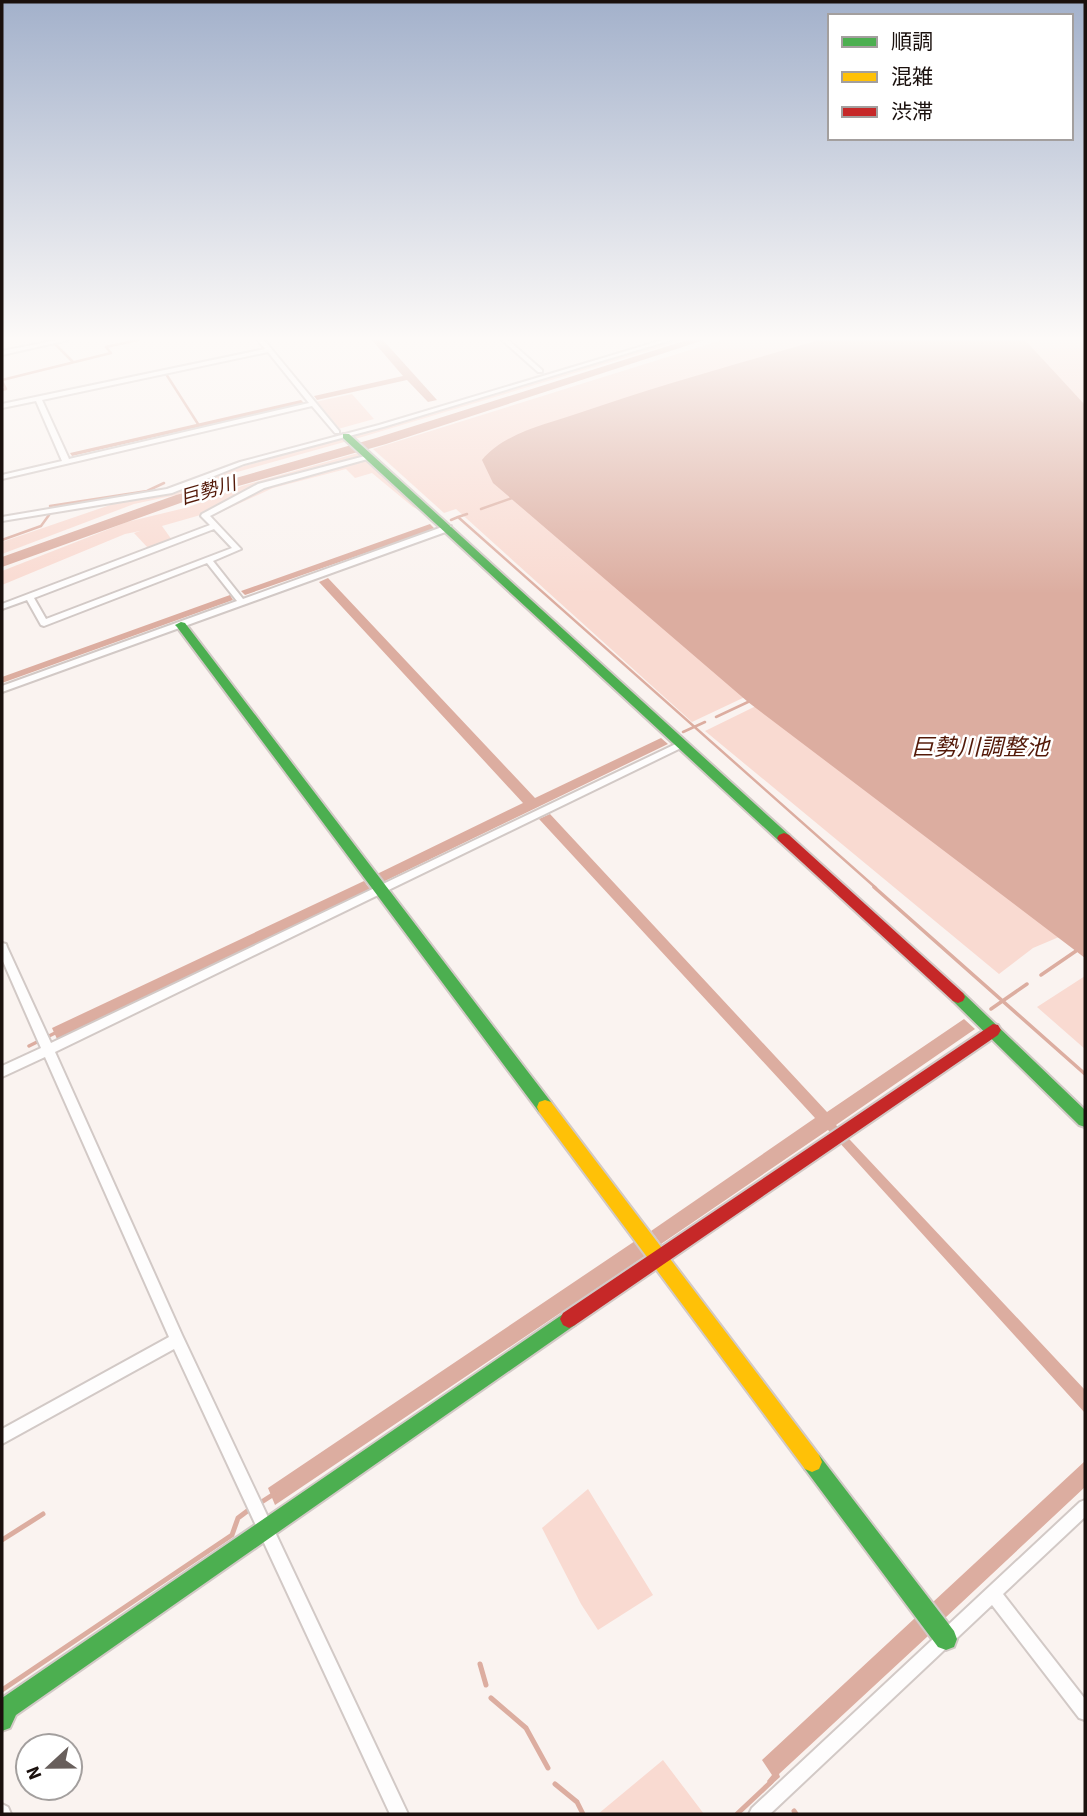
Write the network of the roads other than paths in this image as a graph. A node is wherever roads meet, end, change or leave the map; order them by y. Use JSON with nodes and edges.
{"nodes":[{"id":1,"x":50,"y":425,"type":"edge"},
{"id":2,"x":205,"y":425,"type":"edge"},
{"id":3,"x":333,"y":425,"type":"edge"},
{"id":4,"x":373,"y":425,"type":"edge"},
{"id":5,"x":341,"y":434,"type":"junction"},
{"id":6,"x":369,"y":457,"type":"junction"},
{"id":7,"x":65,"y":458,"type":"junction"},
{"id":8,"x":2,"y":477,"type":"edge"},
{"id":9,"x":2,"y":507,"type":"edge"},
{"id":10,"x":4,"y":518,"type":"edge"},
{"id":11,"x":215,"y":526,"type":"junction"},
{"id":12,"x":448,"y":528,"type":"junction"},
{"id":13,"x":208,"y":560,"type":"junction"},
{"id":14,"x":29,"y":597,"type":"junction"},
{"id":15,"x":239,"y":598,"type":"junction"},
{"id":16,"x":2,"y":607,"type":"edge"},
{"id":17,"x":181,"y":625,"type":"junction"},
{"id":18,"x":2,"y":689,"type":"edge"},
{"id":19,"x":682,"y":744,"type":"junction"},
{"id":20,"x":376,"y":884,"type":"junction"},
{"id":21,"x":2,"y":947,"type":"edge"},
{"id":22,"x":993,"y":1030,"type":"junction"},
{"id":23,"x":43,"y":1043,"type":"junction"},
{"id":24,"x":2,"y":1072,"type":"edge"},
{"id":25,"x":1085,"y":1120,"type":"edge"},
{"id":26,"x":652,"y":1247,"type":"junction"},
{"id":27,"x":177,"y":1340,"type":"junction"},
{"id":28,"x":2,"y":1437,"type":"edge"},
{"id":29,"x":1085,"y":1507,"type":"edge"},
{"id":30,"x":259,"y":1513,"type":"junction"},
{"id":31,"x":993,"y":1594,"type":"junction"},
{"id":32,"x":941,"y":1632,"type":"junction"},
{"id":33,"x":1085,"y":1712,"type":"edge"},
{"id":34,"x":2,"y":1720,"type":"edge"},
{"id":35,"x":399,"y":1814,"type":"edge"},
{"id":36,"x":758,"y":1814,"type":"edge"}],
"edges":[{"from":1,"to":7,"type":"street"},
{"from":2,"to":7,"type":"street"},
{"from":3,"to":5,"type":"street"},
{"from":4,"to":5,"type":"street"},
{"from":5,"to":6,"type":"street"},
{"from":5,"to":10,"type":"street"},
{"from":6,"to":11,"type":"street"},
{"from":6,"to":12,"type":"street"},
{"from":7,"to":8,"type":"street"},
{"from":9,"to":10,"type":"street"},
{"from":11,"to":13,"type":"street"},
{"from":11,"to":14,"type":"street"},
{"from":12,"to":15,"type":"street"},
{"from":12,"to":19,"type":"street"},
{"from":13,"to":14,"type":"street"},
{"from":13,"to":15,"type":"street"},
{"from":14,"to":16,"type":"street"},
{"from":15,"to":17,"type":"street"},
{"from":17,"to":18,"type":"street"},
{"from":17,"to":20,"type":"street"},
{"from":19,"to":20,"type":"street"},
{"from":19,"to":22,"type":"street"},
{"from":20,"to":23,"type":"street"},
{"from":20,"to":26,"type":"street"},
{"from":21,"to":23,"type":"street"},
{"from":22,"to":25,"type":"street"},
{"from":22,"to":26,"type":"street"},
{"from":23,"to":24,"type":"street"},
{"from":23,"to":27,"type":"street"},
{"from":26,"to":30,"type":"street"},
{"from":26,"to":32,"type":"street"},
{"from":27,"to":28,"type":"street"},
{"from":27,"to":30,"type":"street"},
{"from":29,"to":31,"type":"street"},
{"from":30,"to":34,"type":"street"},
{"from":30,"to":35,"type":"street"},
{"from":31,"to":32,"type":"street"},
{"from":31,"to":33,"type":"street"},
{"from":32,"to":36,"type":"street"}]}
